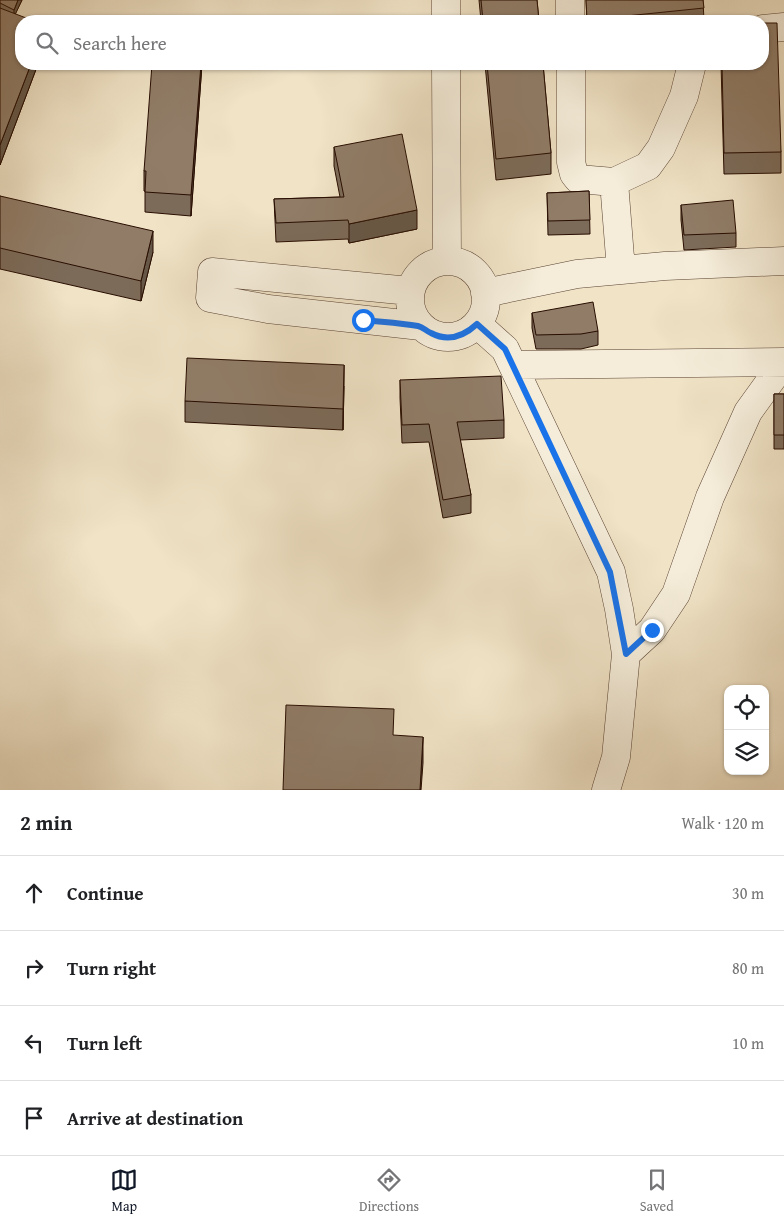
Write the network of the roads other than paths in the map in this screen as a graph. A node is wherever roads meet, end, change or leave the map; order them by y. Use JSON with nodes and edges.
{"nodes":[{"id":1,"x":446,"y":0,"type":"edge"},
{"id":2,"x":570,"y":0,"type":"edge"},
{"id":3,"x":446,"y":15,"type":"edge"},
{"id":4,"x":570,"y":15,"type":"edge"},
{"id":5,"x":784,"y":27,"type":"edge"},
{"id":6,"x":769,"y":28,"type":"edge"},
{"id":7,"x":446,"y":70,"type":"edge"},
{"id":8,"x":571,"y":70,"type":"edge"},
{"id":9,"x":690,"y":70,"type":"edge"},
{"id":10,"x":614,"y":182,"type":"junction"},
{"id":11,"x":447,"y":261,"type":"junction"},
{"id":12,"x":784,"y":261,"type":"edge"},
{"id":13,"x":621,"y":270,"type":"junction"},
{"id":14,"x":410,"y":291,"type":"junction"},
{"id":15,"x":485,"y":294,"type":"junction"},
{"id":16,"x":477,"y":324,"type":"junction"},
{"id":17,"x":421,"y":326,"type":"junction"},
{"id":18,"x":784,"y":362,"type":"edge"},
{"id":19,"x":513,"y":365,"type":"junction"},
{"id":20,"x":626,"y":654,"type":"junction"},
{"id":21,"x":606,"y":790,"type":"edge"}],
"edges":[{"from":1,"to":3,"type":"street"},
{"from":2,"to":4,"type":"street"},
{"from":5,"to":6,"type":"street"},
{"from":7,"to":11,"type":"street"},
{"from":8,"to":10,"type":"street"},
{"from":9,"to":10,"type":"street"},
{"from":10,"to":13,"type":"street"},
{"from":11,"to":14,"type":"street"},
{"from":11,"to":15,"type":"street"},
{"from":12,"to":13,"type":"street"},
{"from":13,"to":15,"type":"street"},
{"from":14,"to":17,"type":"street"},
{"from":14,"to":17,"type":"street"},
{"from":15,"to":16,"type":"street"},
{"from":16,"to":17,"type":"street"},
{"from":16,"to":19,"type":"street"},
{"from":18,"to":19,"type":"street"},
{"from":18,"to":20,"type":"street"},
{"from":19,"to":20,"type":"street"},
{"from":20,"to":21,"type":"street"}]}
